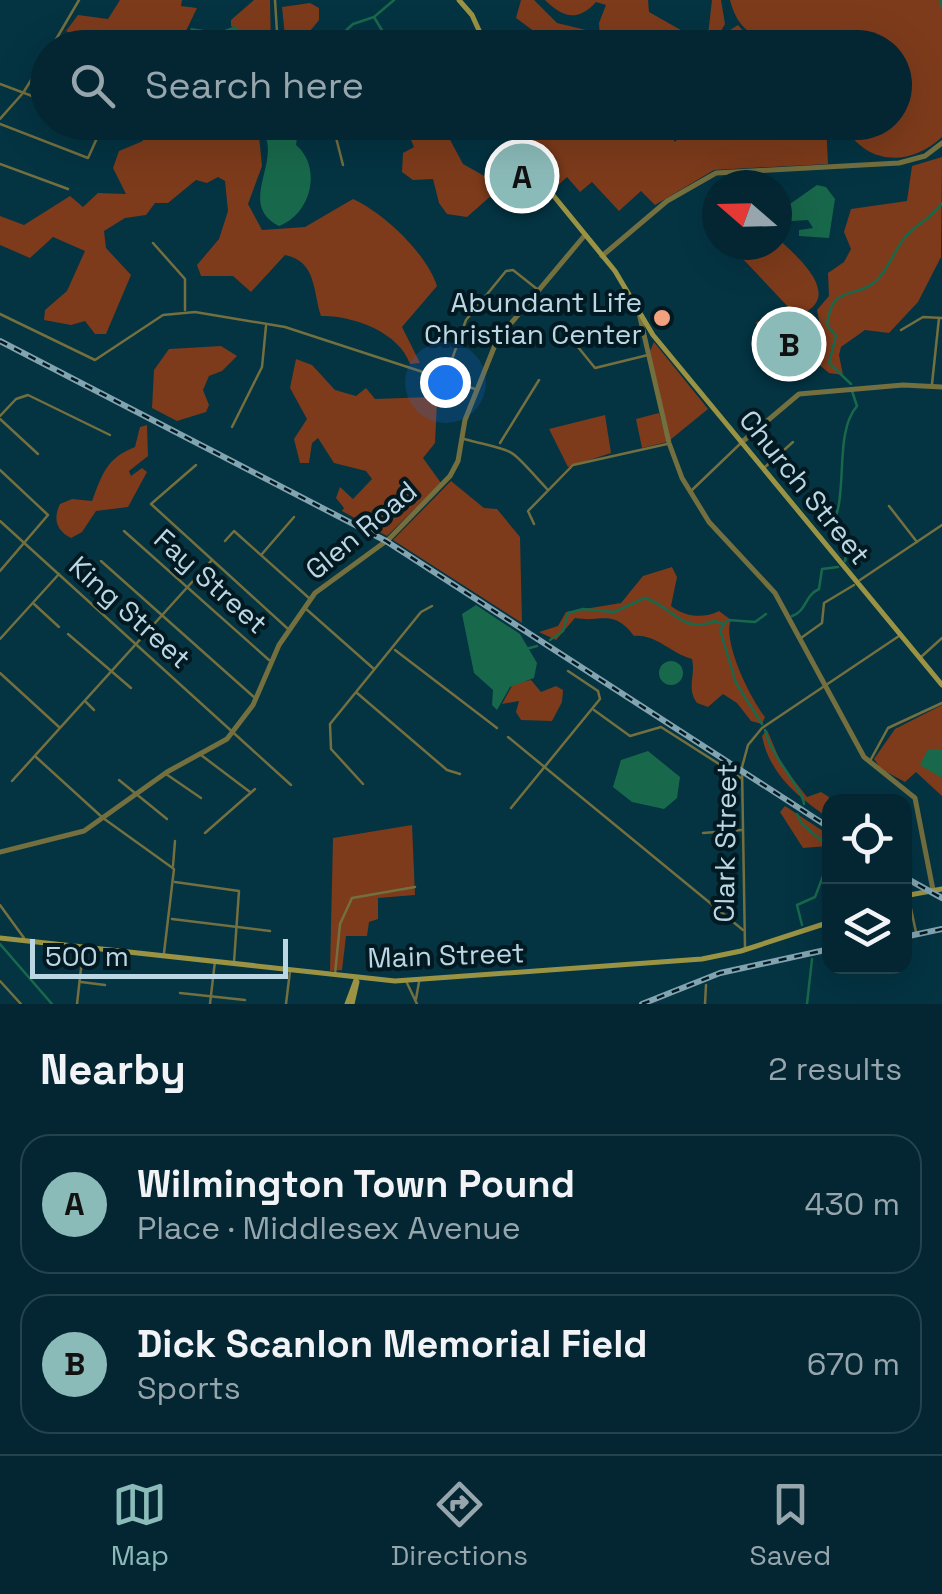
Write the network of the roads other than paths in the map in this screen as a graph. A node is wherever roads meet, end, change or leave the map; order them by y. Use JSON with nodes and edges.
{"nodes":[{"id":1,"x":79,"y":0,"type":"edge"},
{"id":2,"x":274,"y":0,"type":"edge"},
{"id":3,"x":459,"y":0,"type":"edge"},
{"id":4,"x":62,"y":30,"type":"edge"},
{"id":5,"x":276,"y":30,"type":"edge"},
{"id":6,"x":478,"y":30,"type":"edge"},
{"id":7,"x":30,"y":82,"type":"edge"},
{"id":8,"x":0,"y":84,"type":"edge"},
{"id":9,"x":23,"y":93,"type":"junction"},
{"id":10,"x":30,"y":96,"type":"edge"},
{"id":11,"x":0,"y":121,"type":"edge"},
{"id":12,"x":30,"y":134,"type":"edge"},
{"id":13,"x":45,"y":140,"type":"edge"},
{"id":14,"x":94,"y":140,"type":"edge"},
{"id":15,"x":332,"y":140,"type":"edge"},
{"id":16,"x":522,"y":140,"type":"edge"},
{"id":17,"x":942,"y":143,"type":"edge"},
{"id":18,"x":0,"y":164,"type":"edge"},
{"id":19,"x":343,"y":164,"type":"dead end"},
{"id":20,"x":68,"y":189,"type":"dead end"},
{"id":21,"x":585,"y":235,"type":"junction"},
{"id":22,"x":153,"y":242,"type":"dead end"},
{"id":23,"x":602,"y":256,"type":"junction"},
{"id":24,"x":539,"y":290,"type":"junction"},
{"id":25,"x":185,"y":312,"type":"junction"},
{"id":26,"x":638,"y":312,"type":"junction"},
{"id":27,"x":0,"y":314,"type":"edge"},
{"id":28,"x":940,"y":318,"type":"edge"},
{"id":29,"x":266,"y":324,"type":"junction"},
{"id":30,"x":901,"y":330,"type":"dead end"},
{"id":31,"x":565,"y":331,"type":"dead end"},
{"id":32,"x":656,"y":338,"type":"junction"},
{"id":33,"x":648,"y":351,"type":"junction"},
{"id":34,"x":446,"y":378,"type":"junction"},
{"id":35,"x":539,"y":380,"type":"dead end"},
{"id":36,"x":931,"y":385,"type":"junction"},
{"id":37,"x":942,"y":387,"type":"edge"},
{"id":38,"x":479,"y":391,"type":"junction"},
{"id":39,"x":0,"y":418,"type":"edge"},
{"id":40,"x":232,"y":426,"type":"dead end"},
{"id":41,"x":110,"y":436,"type":"dead end"},
{"id":42,"x":462,"y":439,"type":"junction"},
{"id":43,"x":742,"y":442,"type":"junction"},
{"id":44,"x":793,"y":442,"type":"dead end"},
{"id":45,"x":669,"y":443,"type":"junction"},
{"id":46,"x":500,"y":445,"type":"junction"},
{"id":47,"x":38,"y":454,"type":"dead end"},
{"id":48,"x":196,"y":466,"type":"dead end"},
{"id":49,"x":764,"y":468,"type":"junction"},
{"id":50,"x":0,"y":470,"type":"edge"},
{"id":51,"x":548,"y":490,"type":"junction"},
{"id":52,"x":689,"y":492,"type":"junction"},
{"id":53,"x":889,"y":506,"type":"dead end"},
{"id":54,"x":294,"y":518,"type":"dead end"},
{"id":55,"x":0,"y":521,"type":"edge"},
{"id":56,"x":534,"y":524,"type":"dead end"},
{"id":57,"x":942,"y":525,"type":"edge"},
{"id":58,"x":124,"y":531,"type":"dead end"},
{"id":59,"x":225,"y":541,"type":"dead end"},
{"id":60,"x":918,"y":543,"type":"junction"},
{"id":61,"x":25,"y":544,"type":"junction"},
{"id":62,"x":262,"y":554,"type":"junction"},
{"id":63,"x":212,"y":560,"type":"junction"},
{"id":64,"x":102,"y":561,"type":"dead end"},
{"id":65,"x":0,"y":571,"type":"edge"},
{"id":66,"x":59,"y":574,"type":"junction"},
{"id":67,"x":858,"y":582,"type":"junction"},
{"id":68,"x":186,"y":587,"type":"junction"},
{"id":69,"x":310,"y":599,"type":"junction"},
{"id":70,"x":33,"y":604,"type":"junction"},
{"id":71,"x":432,"y":606,"type":"dead end"},
{"id":72,"x":304,"y":608,"type":"junction"},
{"id":73,"x":160,"y":616,"type":"junction"},
{"id":74,"x":58,"y":627,"type":"dead end"},
{"id":75,"x":288,"y":630,"type":"junction"},
{"id":76,"x":68,"y":634,"type":"dead end"},
{"id":77,"x":900,"y":635,"type":"junction"},
{"id":78,"x":942,"y":638,"type":"edge"},
{"id":79,"x":0,"y":639,"type":"edge"},
{"id":80,"x":798,"y":639,"type":"junction"},
{"id":81,"x":135,"y":644,"type":"junction"},
{"id":82,"x":393,"y":648,"type":"junction"},
{"id":83,"x":920,"y":658,"type":"junction"},
{"id":84,"x":271,"y":660,"type":"junction"},
{"id":85,"x":375,"y":670,"type":"junction"},
{"id":86,"x":568,"y":671,"type":"dead end"},
{"id":87,"x":110,"y":672,"type":"junction"},
{"id":88,"x":0,"y":674,"type":"edge"},
{"id":89,"x":942,"y":685,"type":"edge"},
{"id":90,"x":131,"y":688,"type":"dead end"},
{"id":91,"x":824,"y":688,"type":"junction"},
{"id":92,"x":356,"y":692,"type":"junction"},
{"id":93,"x":256,"y":698,"type":"junction"},
{"id":94,"x":84,"y":701,"type":"junction"},
{"id":95,"x":942,"y":703,"type":"edge"},
{"id":96,"x":94,"y":710,"type":"dead end"},
{"id":97,"x":592,"y":710,"type":"junction"},
{"id":98,"x":60,"y":728,"type":"junction"},
{"id":99,"x":497,"y":728,"type":"dead end"},
{"id":100,"x":233,"y":732,"type":"junction"},
{"id":101,"x":508,"y":737,"type":"dead end"},
{"id":102,"x":35,"y":756,"type":"junction"},
{"id":103,"x":201,"y":756,"type":"junction"},
{"id":104,"x":869,"y":762,"type":"junction"},
{"id":105,"x":545,"y":768,"type":"junction"},
{"id":106,"x":165,"y":773,"type":"junction"},
{"id":107,"x":460,"y":774,"type":"dead end"},
{"id":108,"x":742,"y":779,"type":"junction"},
{"id":109,"x":119,"y":780,"type":"dead end"},
{"id":110,"x":12,"y":781,"type":"dead end"},
{"id":111,"x":363,"y":784,"type":"dead end"},
{"id":112,"x":291,"y":785,"type":"dead end"},
{"id":113,"x":255,"y":789,"type":"dead end"},
{"id":114,"x":251,"y":793,"type":"junction"},
{"id":115,"x":135,"y":795,"type":"junction"},
{"id":116,"x":201,"y":798,"type":"dead end"},
{"id":117,"x":512,"y":808,"type":"dead end"},
{"id":118,"x":104,"y":818,"type":"junction"},
{"id":119,"x":167,"y":819,"type":"dead end"},
{"id":120,"x":744,"y":830,"type":"junction"},
{"id":121,"x":204,"y":833,"type":"dead end"},
{"id":122,"x":703,"y":833,"type":"dead end"},
{"id":123,"x":175,"y":841,"type":"dead end"},
{"id":124,"x":0,"y":852,"type":"edge"},
{"id":125,"x":172,"y":868,"type":"junction"},
{"id":126,"x":174,"y":882,"type":"junction"},
{"id":127,"x":415,"y":887,"type":"dead end"},
{"id":128,"x":942,"y":888,"type":"edge"},
{"id":129,"x":933,"y":890,"type":"junction"},
{"id":130,"x":912,"y":895,"type":"edge"},
{"id":131,"x":0,"y":905,"type":"edge"},
{"id":132,"x":169,"y":918,"type":"junction"},
{"id":133,"x":912,"y":918,"type":"edge"},
{"id":134,"x":822,"y":925,"type":"edge"},
{"id":135,"x":237,"y":926,"type":"junction"},
{"id":136,"x":744,"y":930,"type":"junction"},
{"id":137,"x":270,"y":931,"type":"dead end"},
{"id":138,"x":916,"y":932,"type":"dead end"},
{"id":139,"x":0,"y":938,"type":"edge"},
{"id":140,"x":24,"y":939,"type":"junction"},
{"id":141,"x":84,"y":946,"type":"junction"},
{"id":142,"x":745,"y":950,"type":"junction"},
{"id":143,"x":164,"y":955,"type":"junction"},
{"id":144,"x":215,"y":961,"type":"junction"},
{"id":145,"x":234,"y":964,"type":"junction"},
{"id":146,"x":290,"y":970,"type":"junction"},
{"id":147,"x":335,"y":976,"type":"junction"},
{"id":148,"x":358,"y":979,"type":"junction"},
{"id":149,"x":0,"y":980,"type":"edge"},
{"id":150,"x":419,"y":981,"type":"junction"},
{"id":151,"x":79,"y":982,"type":"junction"},
{"id":152,"x":406,"y":982,"type":"junction"},
{"id":153,"x":105,"y":985,"type":"dead end"},
{"id":154,"x":706,"y":986,"type":"dead end"},
{"id":155,"x":180,"y":993,"type":"dead end"},
{"id":156,"x":212,"y":997,"type":"junction"},
{"id":157,"x":245,"y":1000,"type":"dead end"},
{"id":158,"x":349,"y":1002,"type":"edge"},
{"id":159,"x":417,"y":1002,"type":"edge"},
{"id":160,"x":21,"y":1004,"type":"edge"},
{"id":161,"x":77,"y":1004,"type":"edge"},
{"id":162,"x":210,"y":1004,"type":"edge"},
{"id":163,"x":286,"y":1004,"type":"edge"},
{"id":164,"x":705,"y":1004,"type":"edge"}],
"edges":[{"from":1,"to":4,"type":"street"},
{"from":2,"to":5,"type":"street"},
{"from":3,"to":6,"type":"main road"},
{"from":7,"to":9,"type":"street"},
{"from":8,"to":9,"type":"street"},
{"from":9,"to":10,"type":"street"},
{"from":9,"to":11,"type":"street"},
{"from":11,"to":12,"type":"street"},
{"from":13,"to":14,"type":"street"},
{"from":15,"to":19,"type":"street"},
{"from":16,"to":21,"type":"main road","name":"Church Street"},
{"from":17,"to":23,"type":"street"},
{"from":18,"to":20,"type":"street"},
{"from":21,"to":23,"type":"main road","name":"Church Street"},
{"from":21,"to":24,"type":"street","name":"Glen Road"},
{"from":22,"to":25,"type":"street"},
{"from":23,"to":26,"type":"main road","name":"Church Street"},
{"from":24,"to":34,"type":"street"},
{"from":24,"to":38,"type":"street","name":"Glen Road"},
{"from":25,"to":27,"type":"street"},
{"from":25,"to":29,"type":"street"},
{"from":26,"to":32,"type":"main road","name":"Church Street"},
{"from":26,"to":33,"type":"street"},
{"from":28,"to":30,"type":"street"},
{"from":28,"to":36,"type":"street"},
{"from":29,"to":34,"type":"street"},
{"from":29,"to":40,"type":"street"},
{"from":31,"to":33,"type":"street"},
{"from":32,"to":33,"type":"street"},
{"from":32,"to":43,"type":"main road","name":"Church Street"},
{"from":33,"to":45,"type":"street"},
{"from":34,"to":38,"type":"street"},
{"from":35,"to":46,"type":"street"},
{"from":36,"to":37,"type":"street"},
{"from":36,"to":43,"type":"street"},
{"from":38,"to":42,"type":"street","name":"Glen Road"},
{"from":39,"to":41,"type":"street"},
{"from":39,"to":47,"type":"street"},
{"from":42,"to":46,"type":"street"},
{"from":42,"to":69,"type":"street","name":"Glen Road"},
{"from":43,"to":49,"type":"main road","name":"Church Street"},
{"from":43,"to":52,"type":"street"},
{"from":44,"to":49,"type":"street"},
{"from":45,"to":51,"type":"street"},
{"from":45,"to":52,"type":"street"},
{"from":46,"to":51,"type":"street"},
{"from":48,"to":63,"type":"street"},
{"from":49,"to":67,"type":"main road","name":"Church Street"},
{"from":50,"to":61,"type":"street"},
{"from":51,"to":56,"type":"street"},
{"from":52,"to":80,"type":"street"},
{"from":53,"to":60,"type":"street"},
{"from":54,"to":62,"type":"street"},
{"from":55,"to":61,"type":"street","name":"King Street"},
{"from":57,"to":60,"type":"street"},
{"from":58,"to":68,"type":"street","name":"Fay Street"},
{"from":59,"to":62,"type":"street"},
{"from":60,"to":67,"type":"street"},
{"from":61,"to":65,"type":"street"},
{"from":61,"to":66,"type":"street","name":"King Street"},
{"from":62,"to":69,"type":"street"},
{"from":63,"to":68,"type":"street"},
{"from":63,"to":75,"type":"street"},
{"from":64,"to":73,"type":"street"},
{"from":66,"to":70,"type":"street"},
{"from":66,"to":81,"type":"street","name":"King Street"},
{"from":67,"to":77,"type":"main road","name":"Church Street"},
{"from":67,"to":80,"type":"street"},
{"from":68,"to":73,"type":"street"},
{"from":68,"to":84,"type":"street","name":"Fay Street"},
{"from":69,"to":72,"type":"street","name":"Glen Road"},
{"from":70,"to":74,"type":"street"},
{"from":70,"to":79,"type":"street"},
{"from":71,"to":82,"type":"street"},
{"from":72,"to":75,"type":"street","name":"Glen Road"},
{"from":72,"to":85,"type":"street"},
{"from":73,"to":81,"type":"street"},
{"from":73,"to":93,"type":"street"},
{"from":75,"to":84,"type":"street","name":"Glen Road"},
{"from":76,"to":87,"type":"street"},
{"from":77,"to":83,"type":"main road","name":"Church Street"},
{"from":77,"to":91,"type":"street","name":"Clark Street"},
{"from":78,"to":83,"type":"street"},
{"from":80,"to":91,"type":"street"},
{"from":81,"to":87,"type":"street"},
{"from":81,"to":100,"type":"street","name":"King Street"},
{"from":82,"to":85,"type":"street"},
{"from":82,"to":99,"type":"street"},
{"from":83,"to":89,"type":"main road","name":"Church Street"},
{"from":84,"to":93,"type":"street","name":"Glen Road"},
{"from":85,"to":92,"type":"street"},
{"from":86,"to":97,"type":"street"},
{"from":87,"to":90,"type":"street"},
{"from":87,"to":94,"type":"street"},
{"from":88,"to":98,"type":"street"},
{"from":91,"to":104,"type":"street"},
{"from":91,"to":108,"type":"street","name":"Clark Street"},
{"from":92,"to":107,"type":"street"},
{"from":92,"to":111,"type":"street"},
{"from":93,"to":100,"type":"street","name":"Glen Road"},
{"from":94,"to":96,"type":"street"},
{"from":94,"to":98,"type":"street"},
{"from":95,"to":104,"type":"street"},
{"from":97,"to":105,"type":"street"},
{"from":97,"to":108,"type":"street"},
{"from":98,"to":102,"type":"street"},
{"from":100,"to":103,"type":"street","name":"Glen Road"},
{"from":100,"to":112,"type":"street","name":"King Street"},
{"from":101,"to":105,"type":"street"},
{"from":102,"to":110,"type":"street"},
{"from":102,"to":118,"type":"street"},
{"from":103,"to":106,"type":"street","name":"Glen Road"},
{"from":103,"to":114,"type":"street"},
{"from":104,"to":129,"type":"street"},
{"from":105,"to":117,"type":"street"},
{"from":105,"to":136,"type":"street"},
{"from":106,"to":115,"type":"street","name":"Glen Road"},
{"from":106,"to":116,"type":"street"},
{"from":108,"to":120,"type":"street","name":"Clark Street"},
{"from":109,"to":115,"type":"street"},
{"from":113,"to":114,"type":"street"},
{"from":114,"to":121,"type":"street"},
{"from":115,"to":118,"type":"street","name":"Glen Road"},
{"from":115,"to":119,"type":"street"},
{"from":118,"to":124,"type":"street","name":"Glen Road"},
{"from":118,"to":125,"type":"street"},
{"from":120,"to":122,"type":"street"},
{"from":120,"to":136,"type":"street","name":"Clark Street"},
{"from":123,"to":125,"type":"street"},
{"from":125,"to":126,"type":"street"},
{"from":126,"to":132,"type":"street"},
{"from":126,"to":135,"type":"street"},
{"from":127,"to":147,"type":"street"},
{"from":128,"to":129,"type":"main road"},
{"from":129,"to":130,"type":"main road"},
{"from":131,"to":140,"type":"street"},
{"from":132,"to":135,"type":"street"},
{"from":132,"to":143,"type":"street"},
{"from":133,"to":138,"type":"street"},
{"from":134,"to":142,"type":"main road","name":"Main Street"},
{"from":135,"to":137,"type":"street"},
{"from":135,"to":145,"type":"street"},
{"from":136,"to":142,"type":"street","name":"Clark Street"},
{"from":139,"to":140,"type":"main road","name":"Main Street"},
{"from":140,"to":141,"type":"main road","name":"Main Street"},
{"from":141,"to":143,"type":"main road","name":"Main Street"},
{"from":141,"to":151,"type":"street"},
{"from":142,"to":150,"type":"main road","name":"Main Street"},
{"from":143,"to":144,"type":"main road","name":"Main Street"},
{"from":144,"to":145,"type":"main road","name":"Main Street"},
{"from":144,"to":156,"type":"street"},
{"from":145,"to":146,"type":"main road","name":"Main Street"},
{"from":146,"to":147,"type":"main road","name":"Main Street"},
{"from":146,"to":163,"type":"street"},
{"from":147,"to":148,"type":"main road","name":"Main Street"},
{"from":147,"to":158,"type":"main road"},
{"from":148,"to":152,"type":"main road","name":"Main Street"},
{"from":148,"to":158,"type":"main road"},
{"from":149,"to":160,"type":"street"},
{"from":150,"to":152,"type":"main road","name":"Main Street"},
{"from":150,"to":159,"type":"street"},
{"from":151,"to":153,"type":"street"},
{"from":151,"to":161,"type":"street"},
{"from":152,"to":159,"type":"street"},
{"from":154,"to":164,"type":"street"},
{"from":155,"to":156,"type":"street"},
{"from":156,"to":157,"type":"street"},
{"from":156,"to":162,"type":"street"}]}
